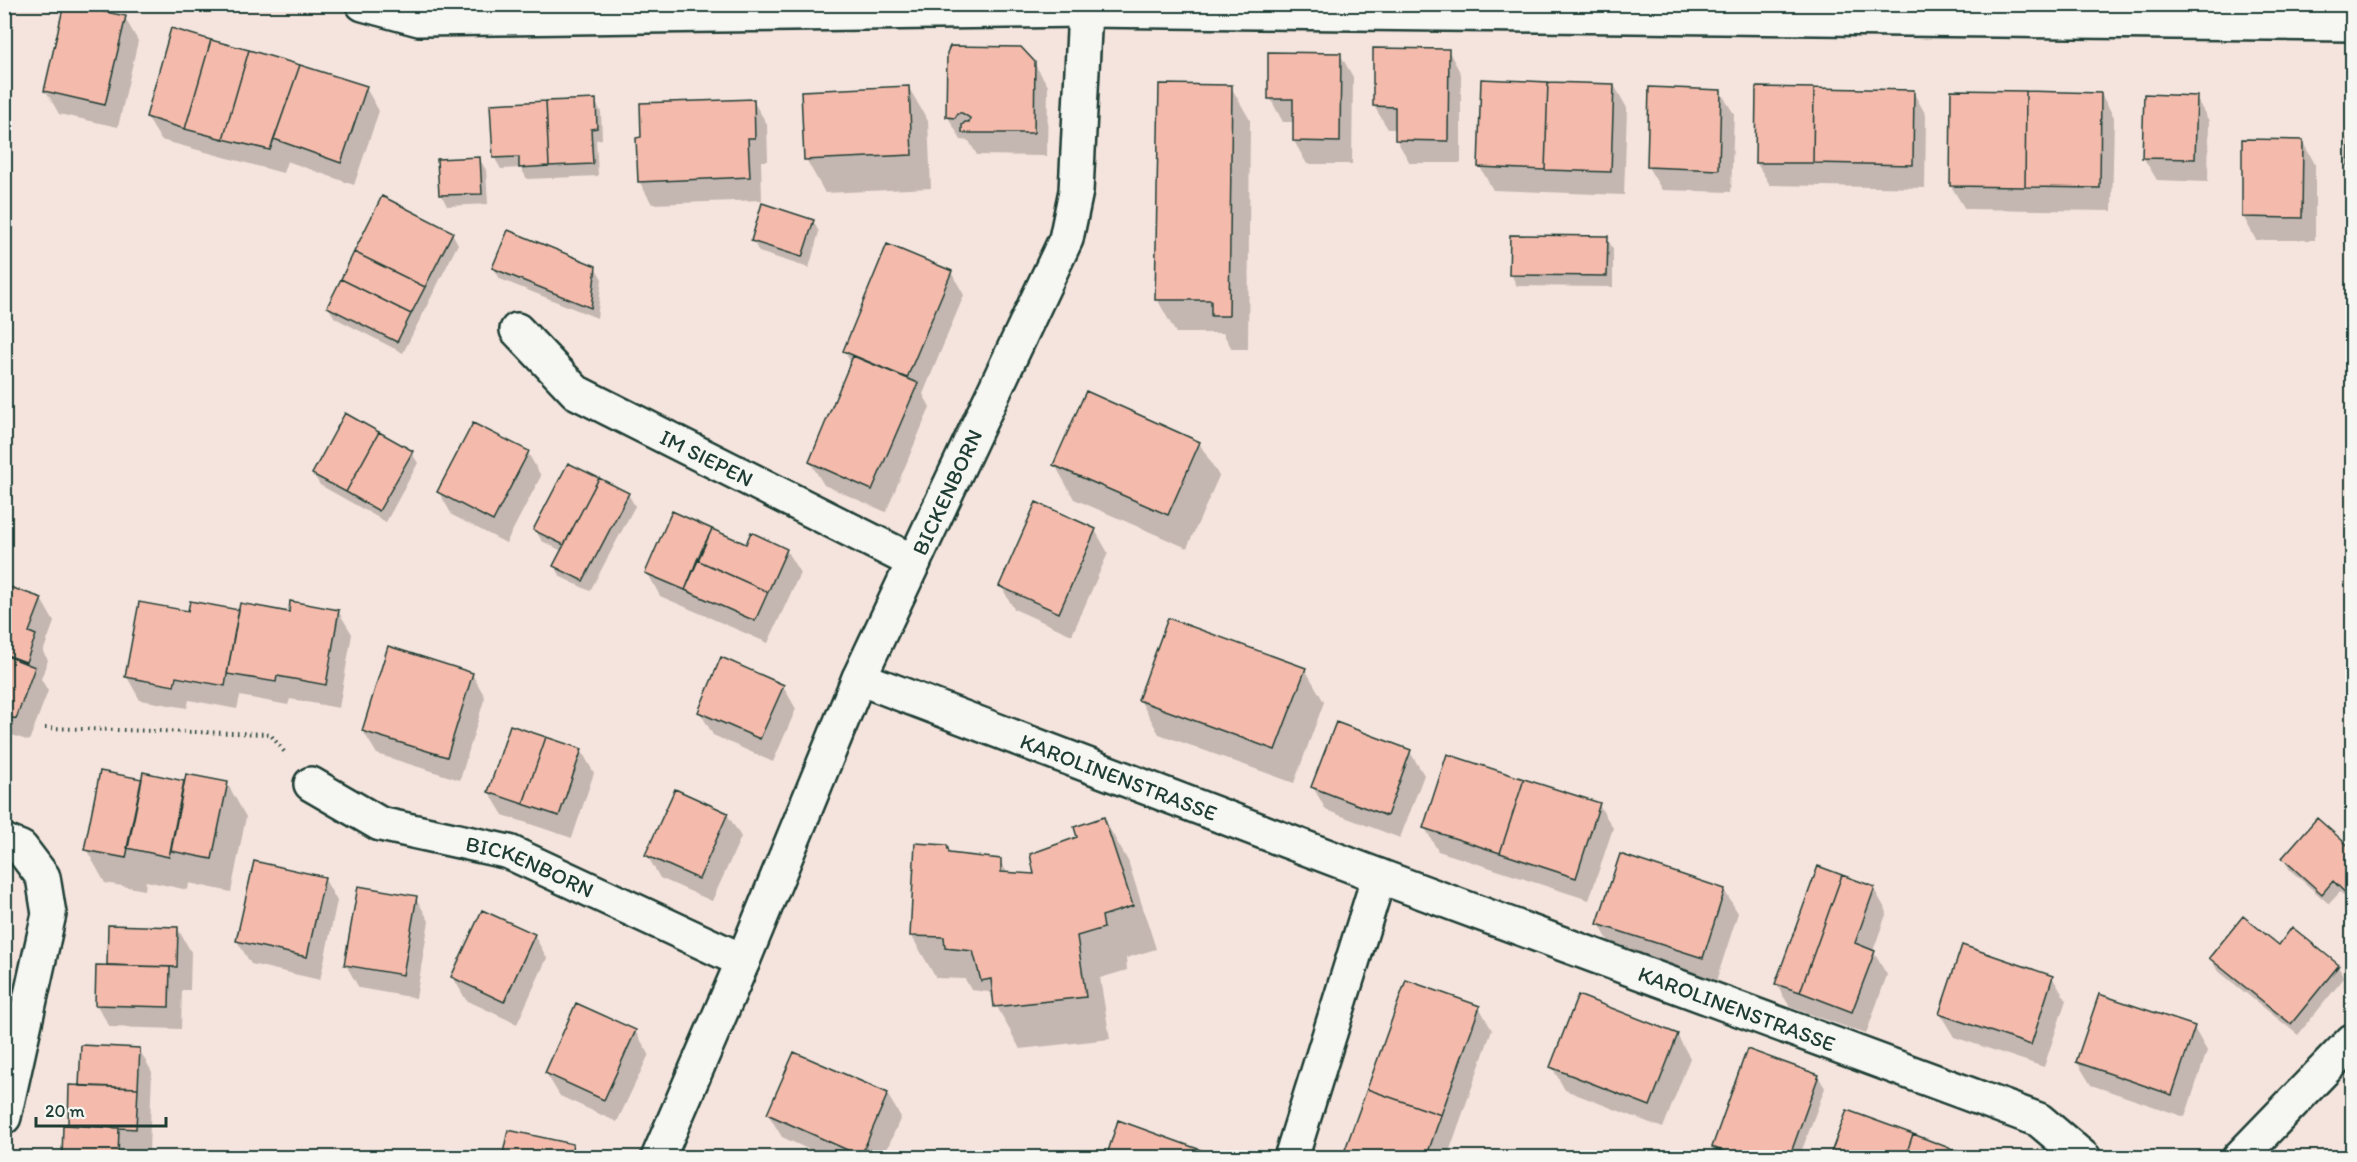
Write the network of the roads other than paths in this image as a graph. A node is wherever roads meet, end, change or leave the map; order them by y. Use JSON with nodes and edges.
{"nodes":[{"id":1,"x":363,"y":4,"type":"edge"},
{"id":2,"x":1085,"y":10,"type":"junction"},
{"id":3,"x":2352,"y":24,"type":"edge"},
{"id":4,"x":517,"y":330,"type":"dead end"},
{"id":5,"x":914,"y":562,"type":"junction"},
{"id":6,"x":859,"y":678,"type":"junction"},
{"id":7,"x":311,"y":784,"type":"road end"},
{"id":8,"x":4,"y":841,"type":"edge"},
{"id":9,"x":1379,"y":876,"type":"junction"},
{"id":10,"x":743,"y":961,"type":"junction"},
{"id":11,"x":2348,"y":1053,"type":"edge"},
{"id":12,"x":4,"y":1117,"type":"edge"},
{"id":13,"x":658,"y":1158,"type":"edge"},
{"id":14,"x":1291,"y":1158,"type":"edge"},
{"id":15,"x":2084,"y":1158,"type":"edge"},
{"id":16,"x":2240,"y":1158,"type":"edge"}],
"edges":[{"from":1,"to":2,"type":"street"},
{"from":2,"to":3,"type":"street"},
{"from":2,"to":5,"type":"street","name":"BICKENBORN"},
{"from":4,"to":5,"type":"street","name":"IM SIEPEN"},
{"from":5,"to":6,"type":"street","name":"BICKENBORN"},
{"from":6,"to":9,"type":"street","name":"KAROLINENSTRASSE"},
{"from":6,"to":10,"type":"street","name":"BICKENBORN"},
{"from":7,"to":10,"type":"street","name":"BICKENBORN"},
{"from":8,"to":12,"type":"street"},
{"from":9,"to":14,"type":"street"},
{"from":9,"to":15,"type":"street","name":"KAROLINENSTRASSE"},
{"from":10,"to":13,"type":"street","name":"BICKENBORN"},
{"from":11,"to":16,"type":"street"}]}
